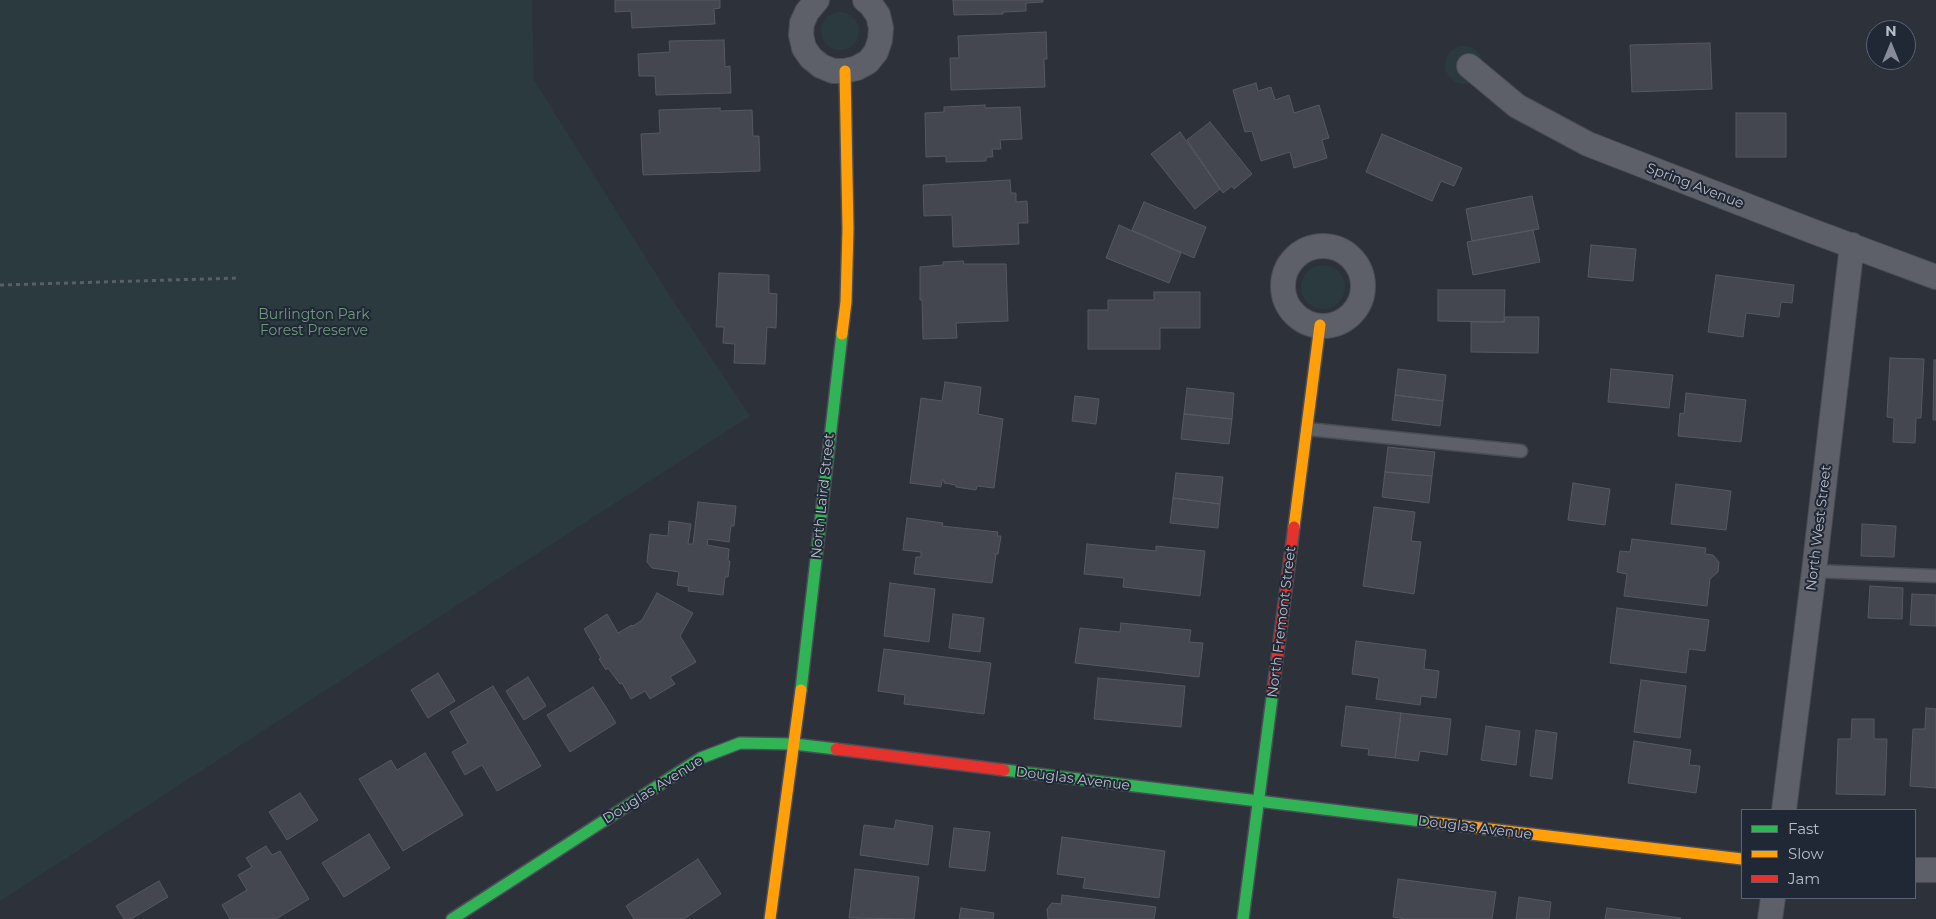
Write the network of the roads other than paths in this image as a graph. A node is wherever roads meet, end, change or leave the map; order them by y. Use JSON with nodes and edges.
{"nodes":[{"id":1,"x":818,"y":0,"type":"edge"},
{"id":2,"x":865,"y":0,"type":"edge"},
{"id":3,"x":1469,"y":66,"type":"dead end"},
{"id":4,"x":845,"y":71,"type":"junction"},
{"id":5,"x":1852,"y":245,"type":"junction"},
{"id":6,"x":1936,"y":277,"type":"edge"},
{"id":7,"x":1320,"y":325,"type":"dead end"},
{"id":8,"x":1307,"y":429,"type":"junction"},
{"id":9,"x":1521,"y":451,"type":"dead end"},
{"id":10,"x":1814,"y":571,"type":"junction"},
{"id":11,"x":1936,"y":576,"type":"edge"},
{"id":12,"x":794,"y":744,"type":"junction"},
{"id":13,"x":1259,"y":802,"type":"junction"},
{"id":14,"x":1784,"y":809,"type":"edge"},
{"id":15,"x":1741,"y":859,"type":"edge"},
{"id":16,"x":1916,"y":870,"type":"edge"},
{"id":17,"x":1936,"y":870,"type":"edge"},
{"id":18,"x":1773,"y":899,"type":"edge"},
{"id":19,"x":452,"y":919,"type":"edge"},
{"id":20,"x":770,"y":919,"type":"edge"},
{"id":21,"x":1243,"y":919,"type":"edge"},
{"id":22,"x":1770,"y":919,"type":"edge"}],
"edges":[{"from":1,"to":4,"type":"street"},
{"from":2,"to":4,"type":"street"},
{"from":3,"to":5,"type":"street","name":"Spring Avenue"},
{"from":4,"to":12,"type":"street","name":"North Laird Street"},
{"from":5,"to":6,"type":"street","name":"Spring Avenue"},
{"from":5,"to":10,"type":"street","name":"North West Street"},
{"from":7,"to":8,"type":"street","name":"North Fremont Street"},
{"from":8,"to":9,"type":"lane"},
{"from":8,"to":13,"type":"street","name":"North Fremont Street"},
{"from":10,"to":11,"type":"lane"},
{"from":10,"to":14,"type":"street","name":"North West Street"},
{"from":12,"to":13,"type":"street","name":"Douglas Avenue"},
{"from":12,"to":19,"type":"street","name":"Douglas Avenue"},
{"from":12,"to":20,"type":"street","name":"North Laird Street"},
{"from":13,"to":15,"type":"street","name":"Douglas Avenue"},
{"from":13,"to":21,"type":"street","name":"North Fremont Street"},
{"from":16,"to":17,"type":"street"},
{"from":18,"to":22,"type":"street"}]}
